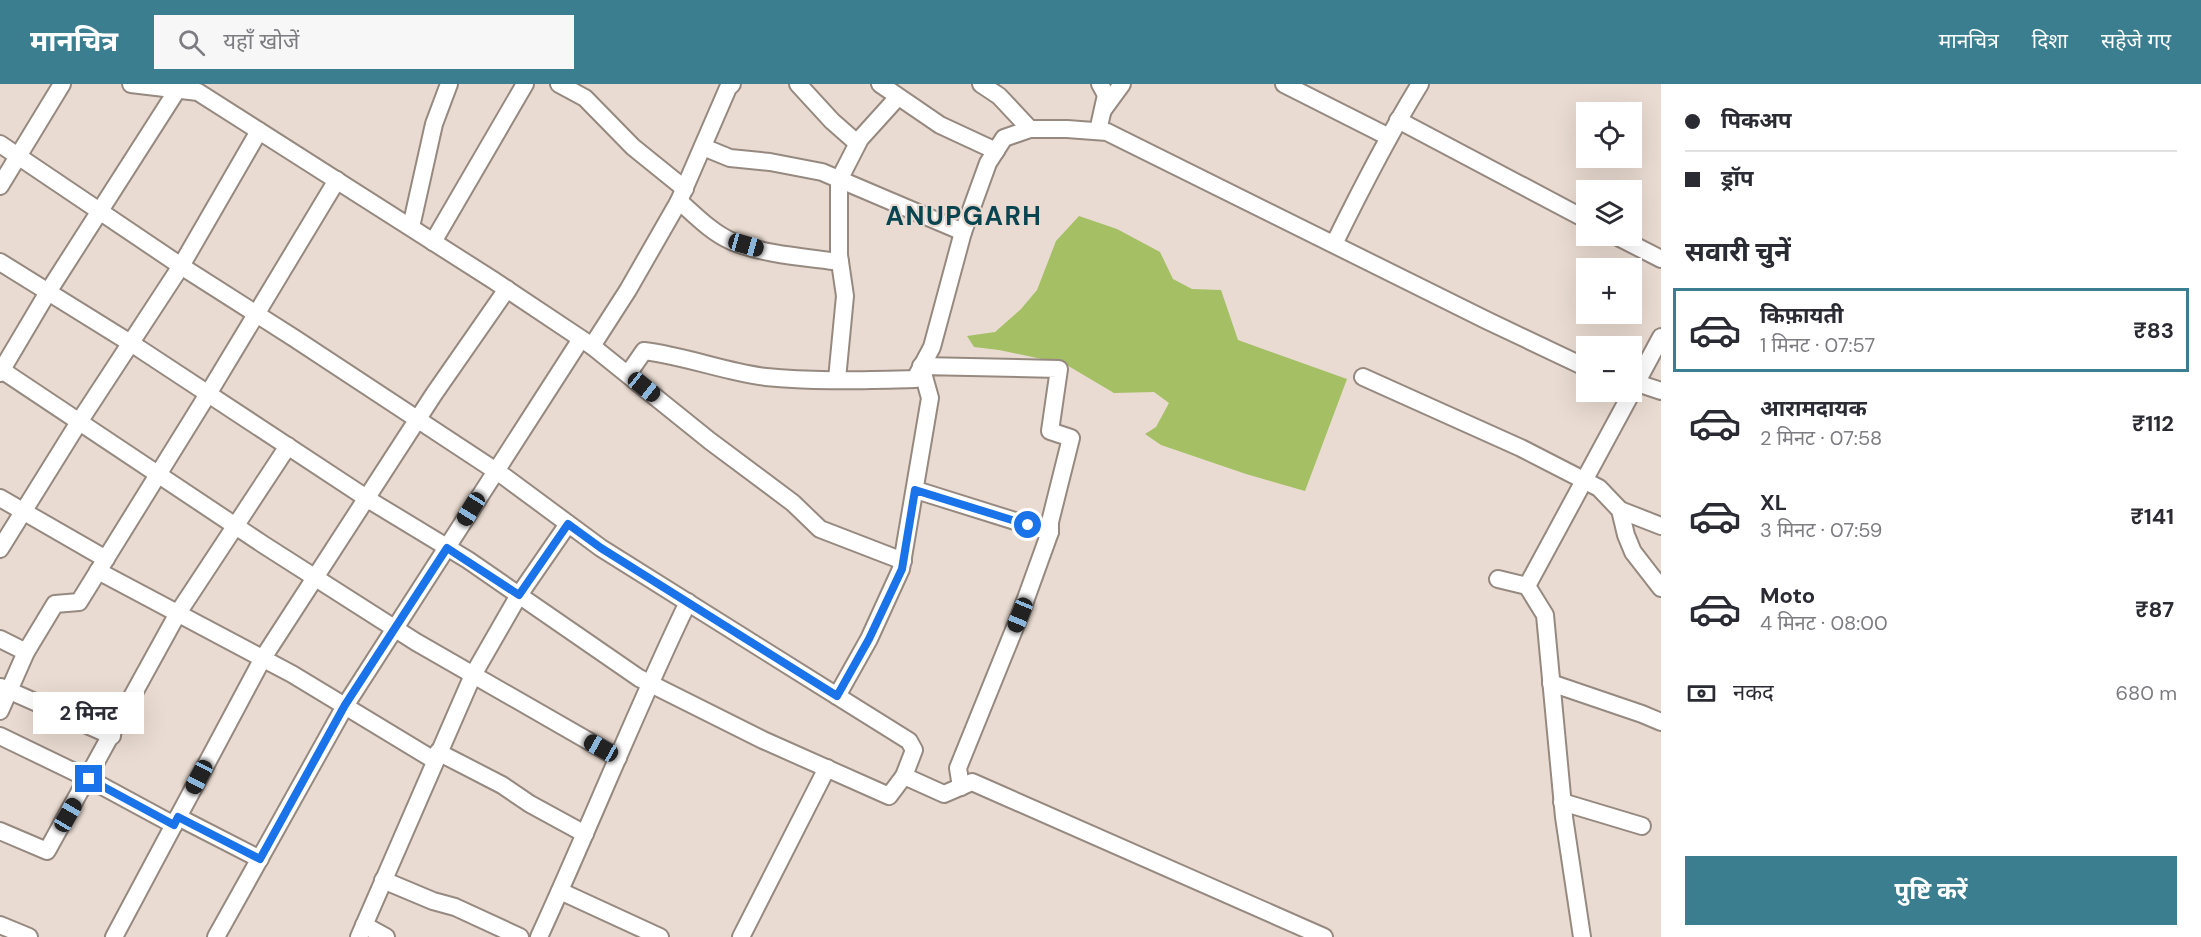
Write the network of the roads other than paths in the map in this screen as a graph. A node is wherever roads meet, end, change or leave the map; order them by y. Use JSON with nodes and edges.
{"nodes":[{"id":1,"x":62,"y":84,"type":"edge"},
{"id":2,"x":131,"y":84,"type":"edge"},
{"id":3,"x":448,"y":84,"type":"edge"},
{"id":4,"x":525,"y":84,"type":"edge"},
{"id":5,"x":559,"y":84,"type":"edge"},
{"id":6,"x":732,"y":84,"type":"edge"},
{"id":7,"x":798,"y":84,"type":"edge"},
{"id":8,"x":880,"y":84,"type":"edge"},
{"id":9,"x":981,"y":84,"type":"edge"},
{"id":10,"x":1100,"y":84,"type":"edge"},
{"id":11,"x":1122,"y":84,"type":"edge"},
{"id":12,"x":1284,"y":84,"type":"edge"},
{"id":13,"x":1420,"y":84,"type":"edge"},
{"id":14,"x":179,"y":87,"type":"edge"},
{"id":15,"x":898,"y":97,"type":"junction"},
{"id":16,"x":1103,"y":110,"type":"junction"},
{"id":17,"x":1398,"y":120,"type":"junction"},
{"id":18,"x":1030,"y":129,"type":"junction"},
{"id":19,"x":259,"y":131,"type":"junction"},
{"id":20,"x":1098,"y":131,"type":"junction"},
{"id":21,"x":1389,"y":137,"type":"junction"},
{"id":22,"x":858,"y":143,"type":"junction"},
{"id":23,"x":0,"y":144,"type":"edge"},
{"id":24,"x":703,"y":147,"type":"junction"},
{"id":25,"x":996,"y":151,"type":"junction"},
{"id":26,"x":18,"y":156,"type":"junction"},
{"id":27,"x":337,"y":180,"type":"junction"},
{"id":28,"x":839,"y":180,"type":"junction"},
{"id":29,"x":0,"y":186,"type":"edge"},
{"id":30,"x":682,"y":195,"type":"junction"},
{"id":31,"x":100,"y":211,"type":"junction"},
{"id":32,"x":1576,"y":214,"type":"edge"},
{"id":33,"x":411,"y":227,"type":"junction"},
{"id":34,"x":963,"y":232,"type":"junction"},
{"id":35,"x":434,"y":242,"type":"junction"},
{"id":36,"x":1334,"y":244,"type":"junction"},
{"id":37,"x":1636,"y":246,"type":"edge"},
{"id":38,"x":1661,"y":259,"type":"edge"},
{"id":39,"x":0,"y":262,"type":"edge"},
{"id":40,"x":840,"y":262,"type":"junction"},
{"id":41,"x":181,"y":266,"type":"junction"},
{"id":42,"x":507,"y":289,"type":"junction"},
{"id":43,"x":48,"y":292,"type":"junction"},
{"id":44,"x":257,"y":314,"type":"junction"},
{"id":45,"x":1661,"y":337,"type":"edge"},
{"id":46,"x":586,"y":342,"type":"junction"},
{"id":47,"x":132,"y":344,"type":"junction"},
{"id":48,"x":1576,"y":363,"type":"edge"},
{"id":49,"x":921,"y":366,"type":"junction"},
{"id":50,"x":1,"y":371,"type":"edge"},
{"id":51,"x":1642,"y":372,"type":"edge"},
{"id":52,"x":628,"y":374,"type":"junction"},
{"id":53,"x":1363,"y":377,"type":"dead end"},
{"id":54,"x":837,"y":380,"type":"junction"},
{"id":55,"x":1642,"y":390,"type":"edge"},
{"id":56,"x":1661,"y":391,"type":"edge"},
{"id":57,"x":208,"y":394,"type":"junction"},
{"id":58,"x":1626,"y":402,"type":"edge"},
{"id":59,"x":418,"y":420,"type":"junction"},
{"id":60,"x":79,"y":422,"type":"junction"},
{"id":61,"x":288,"y":446,"type":"junction"},
{"id":62,"x":495,"y":470,"type":"junction"},
{"id":63,"x":158,"y":475,"type":"junction"},
{"id":64,"x":1584,"y":480,"type":"junction"},
{"id":65,"x":915,"y":490,"type":"junction"},
{"id":66,"x":0,"y":498,"type":"edge"},
{"id":67,"x":366,"y":498,"type":"junction"},
{"id":68,"x":1620,"y":510,"type":"junction"},
{"id":69,"x":24,"y":513,"type":"junction"},
{"id":70,"x":568,"y":524,"type":"junction"},
{"id":71,"x":234,"y":525,"type":"junction"},
{"id":72,"x":1661,"y":526,"type":"edge"},
{"id":73,"x":1050,"y":532,"type":"junction"},
{"id":74,"x":447,"y":548,"type":"junction"},
{"id":75,"x":0,"y":549,"type":"edge"},
{"id":76,"x":903,"y":561,"type":"junction"},
{"id":77,"x":102,"y":565,"type":"junction"},
{"id":78,"x":314,"y":577,"type":"junction"},
{"id":79,"x":1498,"y":579,"type":"dead end"},
{"id":80,"x":1527,"y":586,"type":"junction"},
{"id":81,"x":1661,"y":588,"type":"edge"},
{"id":82,"x":519,"y":595,"type":"junction"},
{"id":83,"x":688,"y":602,"type":"junction"},
{"id":84,"x":178,"y":613,"type":"junction"},
{"id":85,"x":395,"y":629,"type":"junction"},
{"id":86,"x":0,"y":639,"type":"edge"},
{"id":87,"x":26,"y":652,"type":"junction"},
{"id":88,"x":263,"y":658,"type":"junction"},
{"id":89,"x":473,"y":675,"type":"junction"},
{"id":90,"x":649,"y":683,"type":"junction"},
{"id":91,"x":1551,"y":683,"type":"junction"},
{"id":92,"x":4,"y":689,"type":"edge"},
{"id":93,"x":837,"y":696,"type":"junction"},
{"id":94,"x":345,"y":705,"type":"junction"},
{"id":95,"x":0,"y":711,"type":"edge"},
{"id":96,"x":1661,"y":722,"type":"edge"},
{"id":97,"x":0,"y":736,"type":"edge"},
{"id":98,"x":112,"y":736,"type":"junction"},
{"id":99,"x":436,"y":756,"type":"junction"},
{"id":100,"x":618,"y":758,"type":"junction"},
{"id":101,"x":826,"y":768,"type":"junction"},
{"id":102,"x":904,"y":776,"type":"junction"},
{"id":103,"x":89,"y":779,"type":"junction"},
{"id":104,"x":961,"y":787,"type":"junction"},
{"id":105,"x":1562,"y":802,"type":"junction"},
{"id":106,"x":176,"y":821,"type":"junction"},
{"id":107,"x":1642,"y":826,"type":"dead end"},
{"id":108,"x":0,"y":831,"type":"edge"},
{"id":109,"x":585,"y":834,"type":"junction"},
{"id":110,"x":260,"y":859,"type":"junction"},
{"id":111,"x":383,"y":880,"type":"junction"},
{"id":112,"x":560,"y":891,"type":"junction"},
{"id":113,"x":0,"y":925,"type":"edge"},
{"id":114,"x":361,"y":931,"type":"edge"},
{"id":115,"x":543,"y":936,"type":"edge"},
{"id":116,"x":29,"y":937,"type":"edge"},
{"id":117,"x":114,"y":937,"type":"edge"},
{"id":118,"x":216,"y":937,"type":"edge"},
{"id":119,"x":386,"y":937,"type":"edge"},
{"id":120,"x":520,"y":937,"type":"edge"},
{"id":121,"x":660,"y":937,"type":"edge"},
{"id":122,"x":741,"y":937,"type":"edge"},
{"id":123,"x":1324,"y":937,"type":"edge"},
{"id":124,"x":1582,"y":937,"type":"edge"}],
"edges":[{"from":1,"to":26,"type":"street"},
{"from":2,"to":14,"type":"street"},
{"from":3,"to":33,"type":"street"},
{"from":4,"to":35,"type":"street"},
{"from":5,"to":30,"type":"street"},
{"from":6,"to":24,"type":"street"},
{"from":7,"to":22,"type":"street"},
{"from":8,"to":15,"type":"street"},
{"from":9,"to":18,"type":"street"},
{"from":10,"to":16,"type":"street"},
{"from":11,"to":16,"type":"street"},
{"from":12,"to":21,"type":"street"},
{"from":13,"to":17,"type":"street"},
{"from":14,"to":19,"type":"street"},
{"from":14,"to":31,"type":"street"},
{"from":15,"to":22,"type":"street"},
{"from":15,"to":25,"type":"street"},
{"from":16,"to":20,"type":"street"},
{"from":17,"to":21,"type":"street"},
{"from":17,"to":32,"type":"street"},
{"from":18,"to":20,"type":"street"},
{"from":18,"to":25,"type":"street"},
{"from":19,"to":27,"type":"street"},
{"from":19,"to":41,"type":"street"},
{"from":20,"to":36,"type":"street"},
{"from":21,"to":36,"type":"street"},
{"from":22,"to":28,"type":"street"},
{"from":23,"to":26,"type":"street"},
{"from":24,"to":28,"type":"street"},
{"from":24,"to":30,"type":"street"},
{"from":25,"to":34,"type":"street"},
{"from":26,"to":29,"type":"street"},
{"from":26,"to":31,"type":"street"},
{"from":27,"to":33,"type":"street"},
{"from":27,"to":44,"type":"street"},
{"from":28,"to":34,"type":"street"},
{"from":28,"to":40,"type":"street"},
{"from":30,"to":40,"type":"street"},
{"from":30,"to":46,"type":"street"},
{"from":31,"to":41,"type":"street"},
{"from":31,"to":43,"type":"street"},
{"from":33,"to":35,"type":"street"},
{"from":34,"to":49,"type":"street"},
{"from":35,"to":42,"type":"street"},
{"from":36,"to":48,"type":"street"},
{"from":37,"to":38,"type":"street"},
{"from":39,"to":43,"type":"street"},
{"from":40,"to":54,"type":"street"},
{"from":41,"to":44,"type":"street"},
{"from":41,"to":47,"type":"street"},
{"from":42,"to":46,"type":"street"},
{"from":42,"to":59,"type":"street"},
{"from":43,"to":47,"type":"street"},
{"from":43,"to":50,"type":"street"},
{"from":44,"to":57,"type":"street"},
{"from":44,"to":59,"type":"street"},
{"from":45,"to":51,"type":"street"},
{"from":46,"to":52,"type":"street"},
{"from":46,"to":62,"type":"street"},
{"from":47,"to":57,"type":"street"},
{"from":47,"to":60,"type":"street"},
{"from":49,"to":54,"type":"street"},
{"from":49,"to":65,"type":"street"},
{"from":49,"to":73,"type":"street"},
{"from":50,"to":60,"type":"street"},
{"from":52,"to":54,"type":"street"},
{"from":52,"to":76,"type":"street"},
{"from":53,"to":64,"type":"street"},
{"from":55,"to":56,"type":"street"},
{"from":57,"to":61,"type":"street"},
{"from":57,"to":63,"type":"street"},
{"from":58,"to":64,"type":"street"},
{"from":59,"to":62,"type":"street"},
{"from":59,"to":67,"type":"street"},
{"from":60,"to":63,"type":"street"},
{"from":60,"to":69,"type":"street"},
{"from":61,"to":67,"type":"street"},
{"from":61,"to":71,"type":"street"},
{"from":62,"to":70,"type":"street"},
{"from":62,"to":74,"type":"street"},
{"from":63,"to":71,"type":"street"},
{"from":63,"to":77,"type":"street"},
{"from":64,"to":68,"type":"street"},
{"from":64,"to":80,"type":"street"},
{"from":65,"to":73,"type":"street"},
{"from":65,"to":76,"type":"street"},
{"from":66,"to":69,"type":"street"},
{"from":67,"to":74,"type":"street"},
{"from":67,"to":78,"type":"street"},
{"from":68,"to":72,"type":"street"},
{"from":68,"to":81,"type":"street"},
{"from":69,"to":75,"type":"street"},
{"from":69,"to":77,"type":"street"},
{"from":70,"to":82,"type":"street"},
{"from":70,"to":83,"type":"street"},
{"from":71,"to":78,"type":"street"},
{"from":71,"to":84,"type":"street"},
{"from":73,"to":104,"type":"street"},
{"from":74,"to":82,"type":"street"},
{"from":74,"to":85,"type":"street"},
{"from":76,"to":93,"type":"street"},
{"from":77,"to":84,"type":"street"},
{"from":77,"to":87,"type":"street"},
{"from":78,"to":85,"type":"street"},
{"from":78,"to":88,"type":"street"},
{"from":79,"to":80,"type":"street"},
{"from":80,"to":91,"type":"street"},
{"from":82,"to":89,"type":"street"},
{"from":82,"to":90,"type":"street"},
{"from":83,"to":90,"type":"street"},
{"from":83,"to":93,"type":"street"},
{"from":84,"to":88,"type":"street"},
{"from":84,"to":98,"type":"street"},
{"from":85,"to":89,"type":"street"},
{"from":85,"to":94,"type":"street"},
{"from":86,"to":87,"type":"street"},
{"from":87,"to":92,"type":"street"},
{"from":88,"to":94,"type":"street"},
{"from":88,"to":106,"type":"street"},
{"from":89,"to":99,"type":"street"},
{"from":89,"to":100,"type":"street"},
{"from":90,"to":100,"type":"street"},
{"from":90,"to":101,"type":"street"},
{"from":91,"to":96,"type":"street"},
{"from":91,"to":105,"type":"street"},
{"from":92,"to":95,"type":"street"},
{"from":92,"to":98,"type":"street"},
{"from":93,"to":102,"type":"street"},
{"from":94,"to":99,"type":"street"},
{"from":94,"to":110,"type":"street"},
{"from":97,"to":103,"type":"street"},
{"from":98,"to":103,"type":"street"},
{"from":99,"to":109,"type":"street"},
{"from":99,"to":111,"type":"street"},
{"from":100,"to":109,"type":"street"},
{"from":101,"to":102,"type":"street"},
{"from":101,"to":122,"type":"street"},
{"from":102,"to":104,"type":"street"},
{"from":103,"to":106,"type":"street"},
{"from":103,"to":108,"type":"street"},
{"from":104,"to":123,"type":"street"},
{"from":105,"to":107,"type":"street"},
{"from":105,"to":124,"type":"street"},
{"from":106,"to":110,"type":"street"},
{"from":106,"to":117,"type":"street"},
{"from":109,"to":112,"type":"street"},
{"from":110,"to":118,"type":"street"},
{"from":111,"to":114,"type":"street"},
{"from":111,"to":120,"type":"street"},
{"from":112,"to":115,"type":"street"},
{"from":112,"to":121,"type":"street"},
{"from":113,"to":116,"type":"street"},
{"from":114,"to":119,"type":"street"}]}
